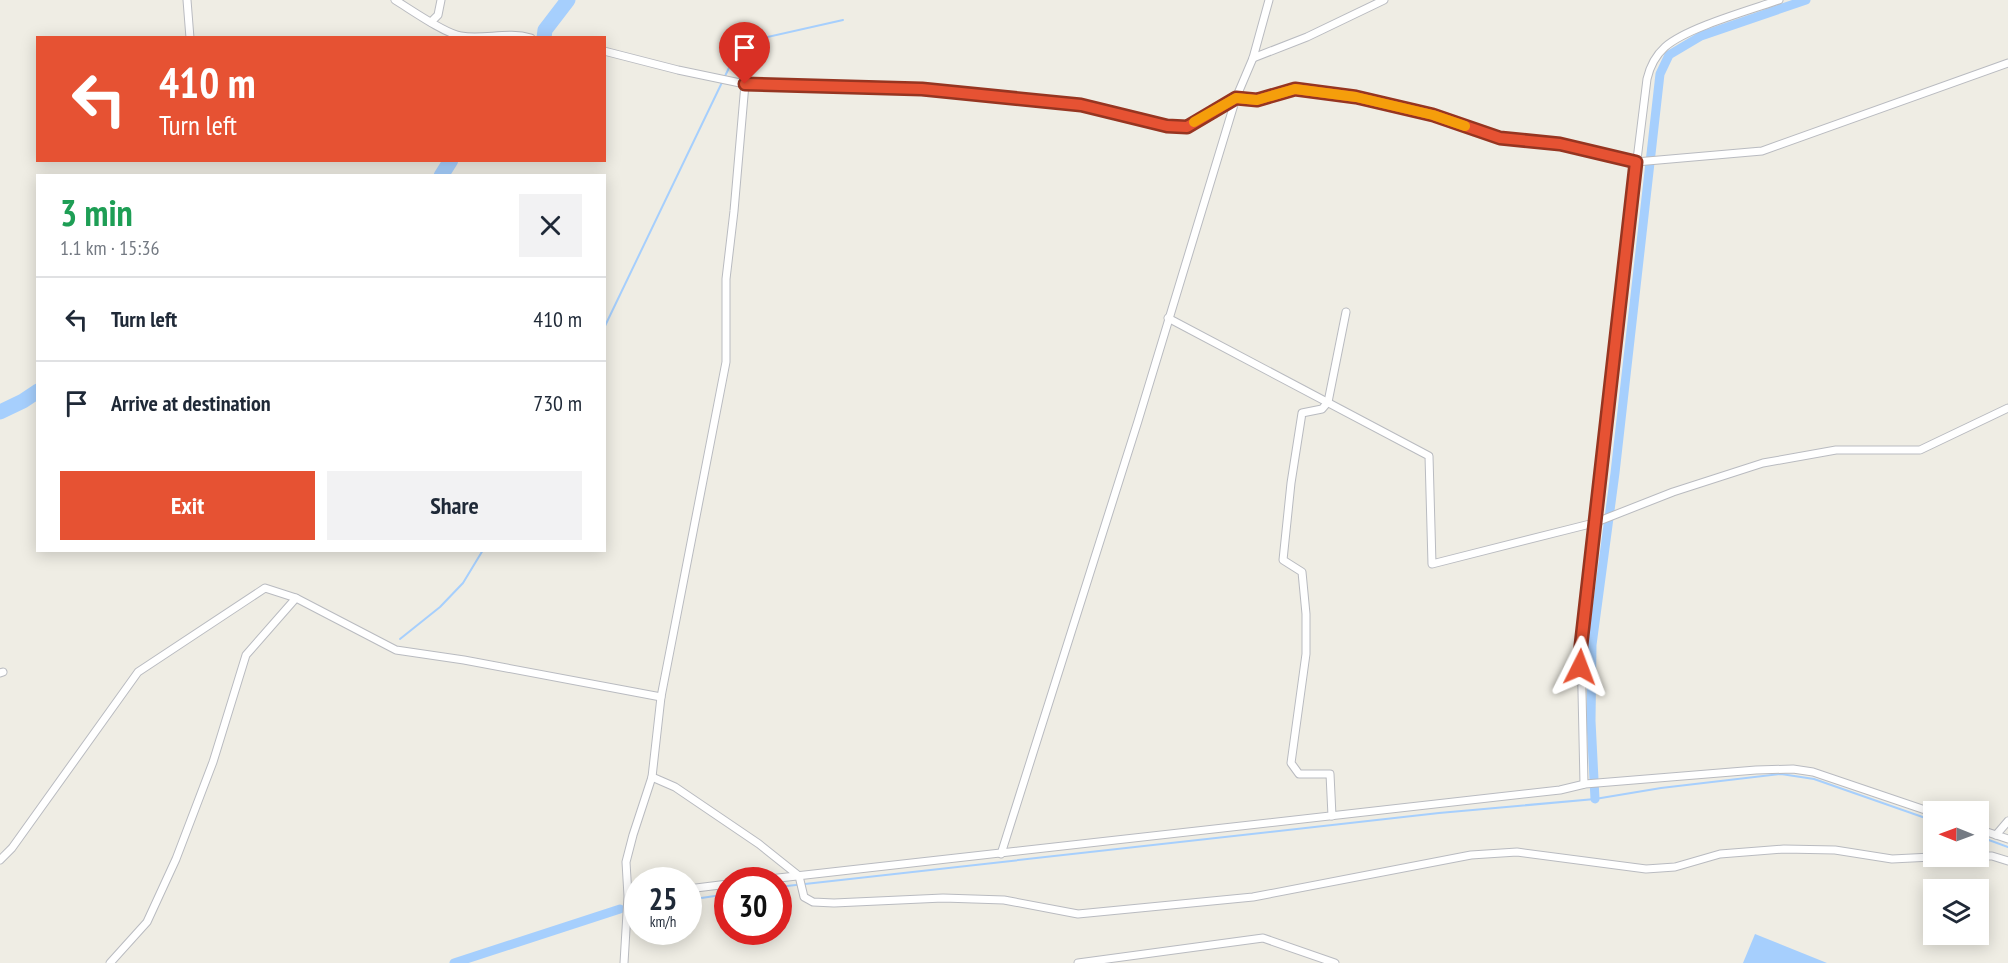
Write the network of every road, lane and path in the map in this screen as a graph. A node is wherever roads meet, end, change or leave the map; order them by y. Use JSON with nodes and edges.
{"nodes":[{"id":1,"x":187,"y":0,"type":"edge"},
{"id":2,"x":395,"y":0,"type":"edge"},
{"id":3,"x":441,"y":0,"type":"edge"},
{"id":4,"x":1269,"y":0,"type":"edge"},
{"id":5,"x":1384,"y":0,"type":"edge"},
{"id":6,"x":1779,"y":0,"type":"edge"},
{"id":7,"x":431,"y":22,"type":"junction"},
{"id":8,"x":190,"y":36,"type":"edge"},
{"id":9,"x":459,"y":36,"type":"edge"},
{"id":10,"x":459,"y":36,"type":"edge"},
{"id":11,"x":524,"y":36,"type":"edge"},
{"id":12,"x":606,"y":52,"type":"edge"},
{"id":13,"x":1253,"y":58,"type":"junction"},
{"id":14,"x":2008,"y":63,"type":"edge"},
{"id":15,"x":745,"y":84,"type":"junction"},
{"id":16,"x":1236,"y":98,"type":"junction"},
{"id":17,"x":1636,"y":162,"type":"junction"},
{"id":18,"x":1346,"y":312,"type":"dead end"},
{"id":19,"x":1168,"y":318,"type":"junction"},
{"id":20,"x":1328,"y":402,"type":"junction"},
{"id":21,"x":2008,"y":408,"type":"edge"},
{"id":22,"x":1595,"y":522,"type":"junction"},
{"id":23,"x":296,"y":598,"type":"junction"},
{"id":24,"x":661,"y":697,"type":"junction"},
{"id":25,"x":652,"y":777,"type":"junction"},
{"id":26,"x":1585,"y":784,"type":"junction"},
{"id":27,"x":1923,"y":809,"type":"edge"},
{"id":28,"x":1332,"y":816,"type":"junction"},
{"id":29,"x":2008,"y":821,"type":"edge"},
{"id":30,"x":1989,"y":833,"type":"edge"},
{"id":31,"x":1996,"y":835,"type":"junction"},
{"id":32,"x":2008,"y":839,"type":"edge"},
{"id":33,"x":1001,"y":854,"type":"junction"},
{"id":34,"x":1989,"y":856,"type":"edge"},
{"id":35,"x":1923,"y":857,"type":"edge"},
{"id":36,"x":0,"y":860,"type":"edge"},
{"id":37,"x":2008,"y":861,"type":"edge"},
{"id":38,"x":626,"y":867,"type":"edge"},
{"id":39,"x":792,"y":881,"type":"edge"},
{"id":40,"x":799,"y":881,"type":"junction"},
{"id":41,"x":625,"y":945,"type":"edge"},
{"id":42,"x":110,"y":963,"type":"edge"},
{"id":43,"x":624,"y":963,"type":"edge"},
{"id":44,"x":1078,"y":963,"type":"edge"},
{"id":45,"x":1335,"y":963,"type":"edge"}],
"edges":[{"from":1,"to":8,"type":"street"},
{"from":2,"to":7,"type":"street"},
{"from":3,"to":7,"type":"street"},
{"from":4,"to":13,"type":"street"},
{"from":5,"to":13,"type":"street"},
{"from":6,"to":17,"type":"street"},
{"from":7,"to":9,"type":"street"},
{"from":10,"to":11,"type":"street"},
{"from":12,"to":15,"type":"street"},
{"from":13,"to":16,"type":"street"},
{"from":14,"to":17,"type":"street"},
{"from":15,"to":16,"type":"street"},
{"from":15,"to":24,"type":"street"},
{"from":16,"to":17,"type":"street"},
{"from":16,"to":19,"type":"street"},
{"from":17,"to":22,"type":"street"},
{"from":18,"to":20,"type":"street"},
{"from":19,"to":20,"type":"street"},
{"from":19,"to":33,"type":"street"},
{"from":20,"to":22,"type":"street"},
{"from":20,"to":28,"type":"street"},
{"from":21,"to":22,"type":"street"},
{"from":22,"to":26,"type":"street"},
{"from":23,"to":24,"type":"street"},
{"from":23,"to":36,"type":"street"},
{"from":23,"to":42,"type":"street"},
{"from":24,"to":25,"type":"street"},
{"from":25,"to":38,"type":"street"},
{"from":25,"to":40,"type":"street"},
{"from":26,"to":27,"type":"street"},
{"from":26,"to":28,"type":"street"},
{"from":28,"to":33,"type":"street"},
{"from":29,"to":31,"type":"street"},
{"from":30,"to":31,"type":"street"},
{"from":31,"to":32,"type":"street"},
{"from":33,"to":40,"type":"street"},
{"from":34,"to":37,"type":"street"},
{"from":35,"to":40,"type":"street"},
{"from":39,"to":40,"type":"street"},
{"from":41,"to":43,"type":"street"},
{"from":44,"to":45,"type":"street"}]}
